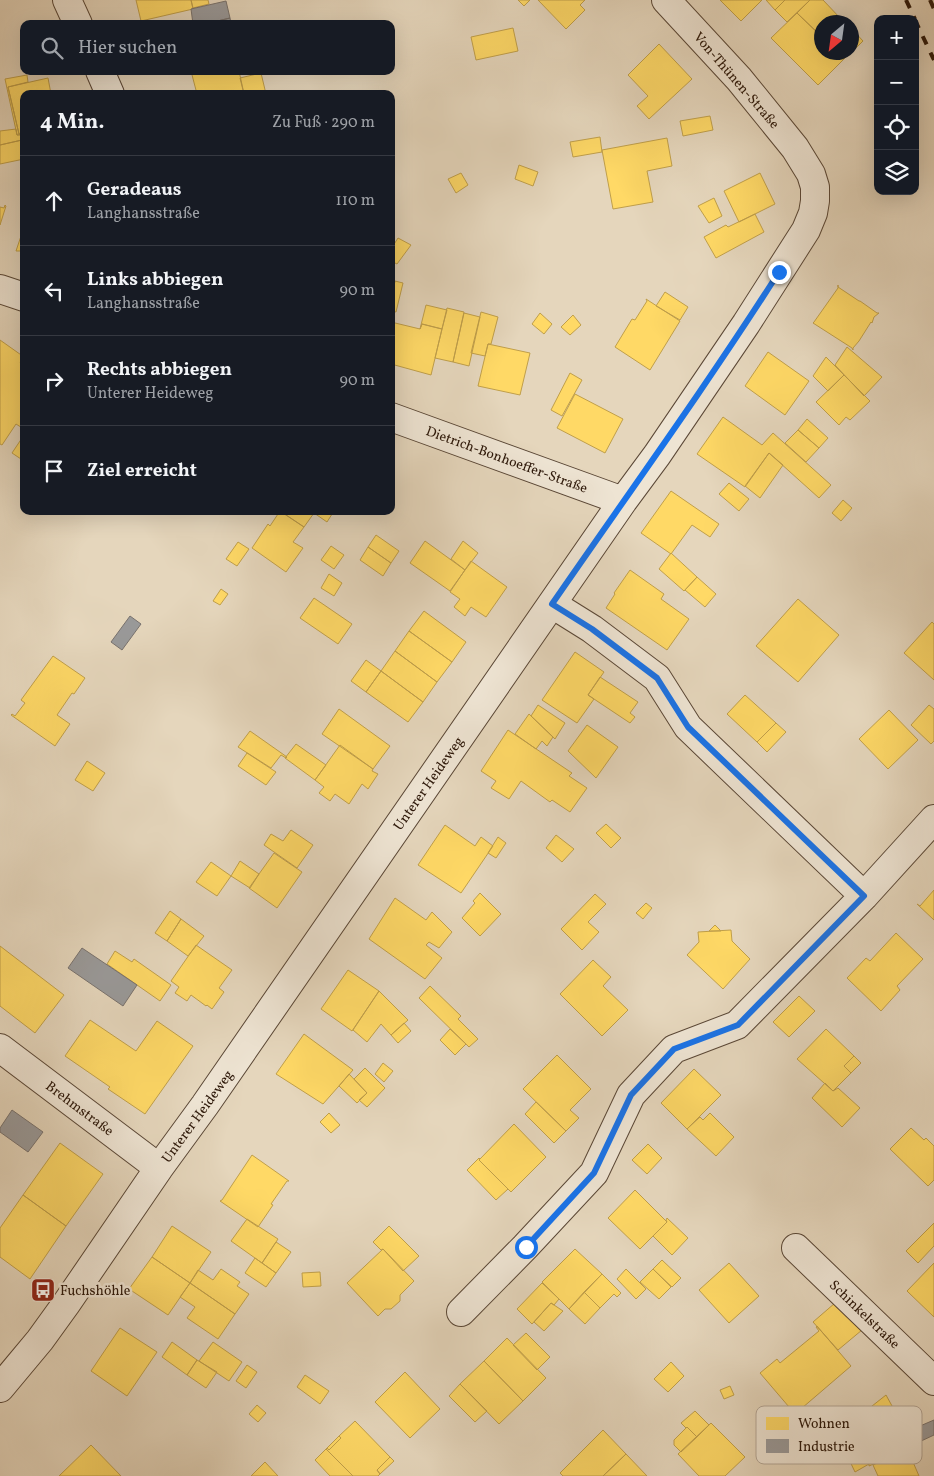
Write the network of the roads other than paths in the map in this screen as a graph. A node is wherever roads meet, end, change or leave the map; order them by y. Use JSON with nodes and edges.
{"nodes":[{"id":1,"x":67,"y":0,"type":"edge"},
{"id":2,"x":666,"y":0,"type":"edge"},
{"id":3,"x":76,"y":20,"type":"edge"},
{"id":4,"x":102,"y":75,"type":"edge"},
{"id":5,"x":108,"y":90,"type":"edge"},
{"id":6,"x":804,"y":163,"type":"joint"},
{"id":7,"x":0,"y":290,"type":"edge"},
{"id":8,"x":20,"y":296,"type":"edge"},
{"id":9,"x":395,"y":418,"type":"edge"},
{"id":10,"x":623,"y":501,"type":"junction"},
{"id":11,"x":552,"y":604,"type":"junction"},
{"id":12,"x":934,"y":819,"type":"edge"},
{"id":13,"x":864,"y":896,"type":"junction"},
{"id":14,"x":0,"y":1048,"type":"edge"},
{"id":15,"x":159,"y":1168,"type":"junction"},
{"id":16,"x":796,"y":1248,"type":"dead end"},
{"id":17,"x":462,"y":1312,"type":"dead end"},
{"id":18,"x":934,"y":1381,"type":"edge"},
{"id":19,"x":0,"y":1388,"type":"edge"}],
"edges":[{"from":1,"to":3,"type":"street"},
{"from":2,"to":6,"type":"street","name":"Von-Thünen-Straße"},
{"from":4,"to":5,"type":"street"},
{"from":6,"to":10,"type":"street","name":"Unterer Heideweg"},
{"from":7,"to":8,"type":"street"},
{"from":9,"to":10,"type":"street","name":"Dietrich-Bonhoeffer-Straße"},
{"from":10,"to":11,"type":"street","name":"Unterer Heideweg"},
{"from":11,"to":13,"type":"street"},
{"from":11,"to":15,"type":"street","name":"Unterer Heideweg"},
{"from":12,"to":13,"type":"street"},
{"from":13,"to":17,"type":"street"},
{"from":14,"to":15,"type":"street","name":"Brehmstraße"},
{"from":15,"to":19,"type":"street","name":"Unterer Heideweg"},
{"from":16,"to":18,"type":"street","name":"Schinkelstraße"}]}
